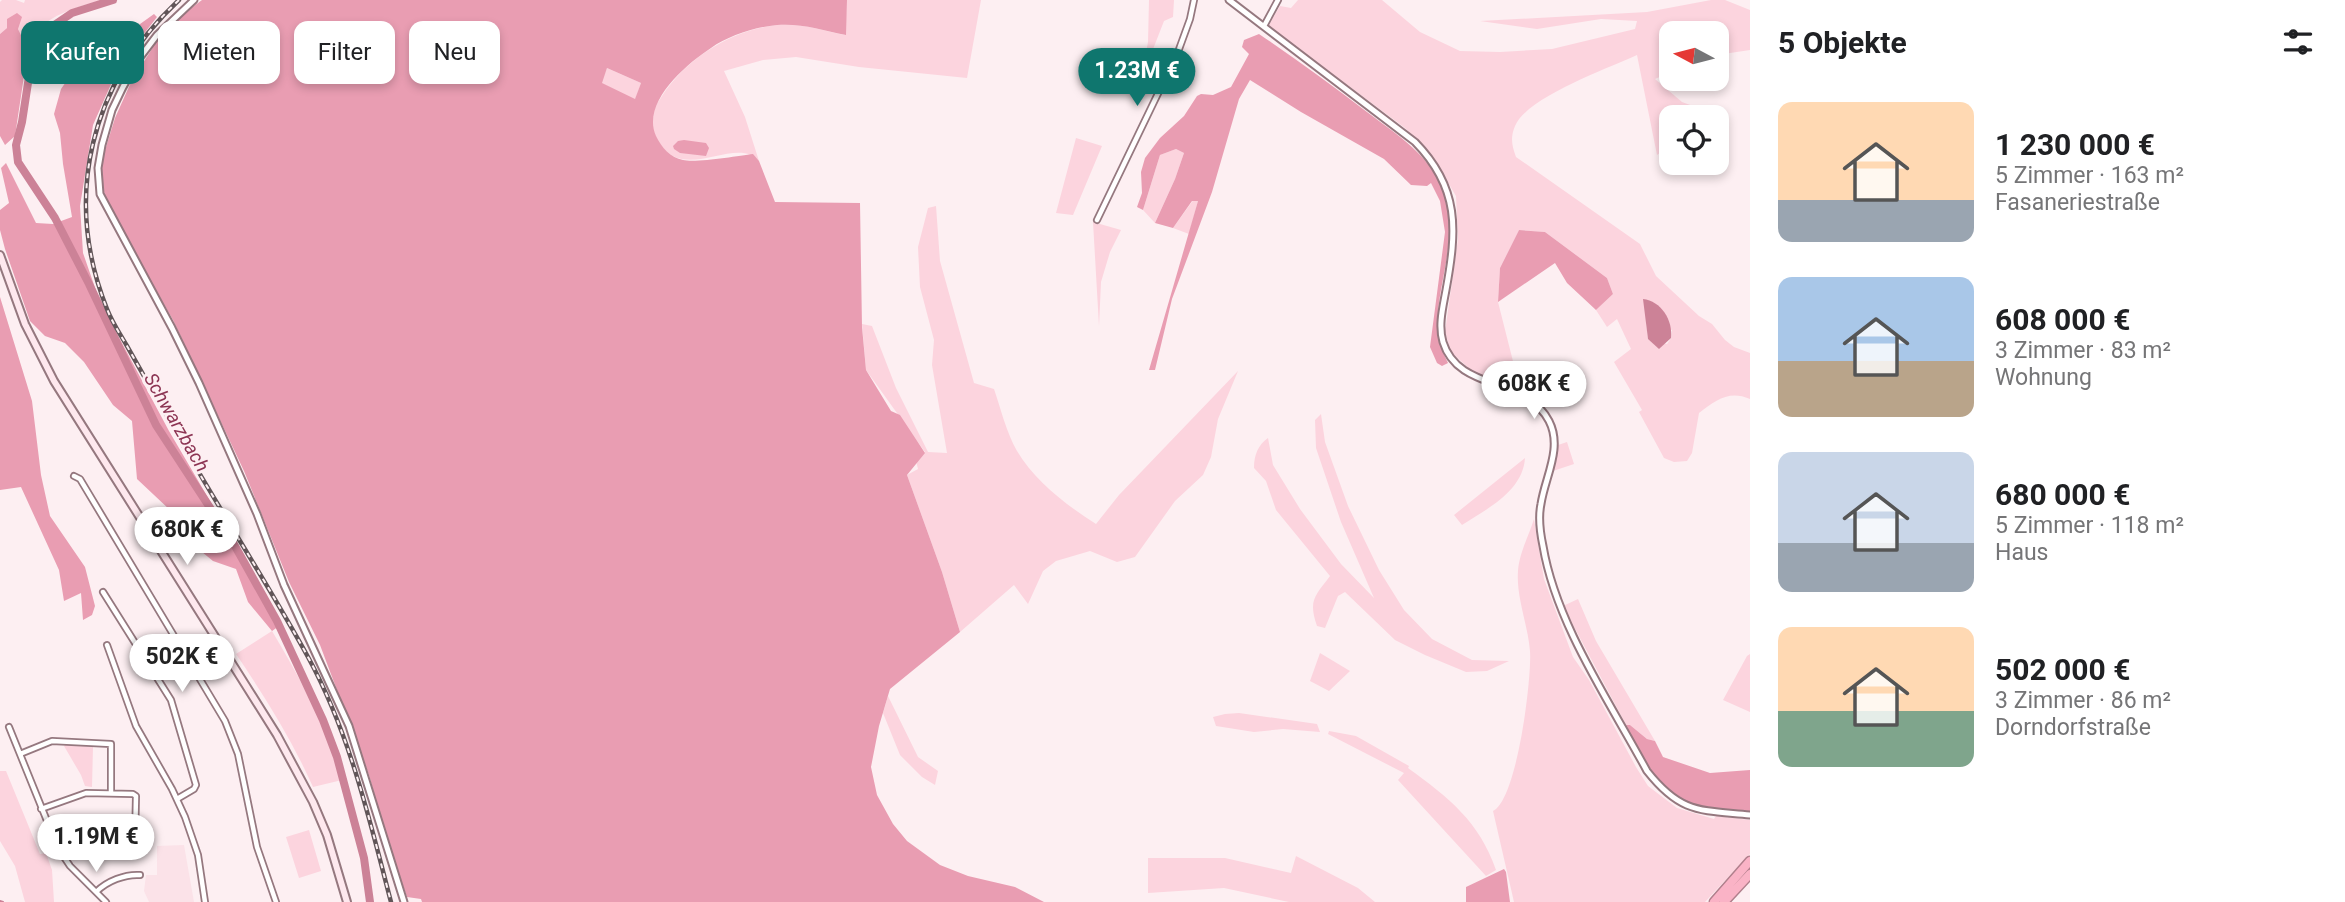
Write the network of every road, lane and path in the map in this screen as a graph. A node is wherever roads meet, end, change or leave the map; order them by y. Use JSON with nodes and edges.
{"nodes":[{"id":1,"x":194,"y":0,"type":"edge"},
{"id":2,"x":1194,"y":0,"type":"edge"},
{"id":3,"x":1229,"y":0,"type":"edge"},
{"id":4,"x":1278,"y":0,"type":"edge"},
{"id":5,"x":1264,"y":26,"type":"junction"},
{"id":6,"x":1097,"y":219,"type":"dead end"},
{"id":7,"x":0,"y":255,"type":"edge"},
{"id":8,"x":74,"y":476,"type":"dead end"},
{"id":9,"x":103,"y":592,"type":"dead end"},
{"id":10,"x":107,"y":645,"type":"dead end"},
{"id":11,"x":9,"y":727,"type":"dead end"},
{"id":12,"x":20,"y":754,"type":"junction"},
{"id":13,"x":111,"y":793,"type":"junction"},
{"id":14,"x":177,"y":799,"type":"junction"},
{"id":15,"x":41,"y":810,"type":"junction"},
{"id":16,"x":1750,"y":816,"type":"edge"},
{"id":17,"x":124,"y":843,"type":"dead end"},
{"id":18,"x":1750,"y":862,"type":"edge"},
{"id":19,"x":1750,"y":874,"type":"edge"},
{"id":20,"x":141,"y":875,"type":"dead end"},
{"id":21,"x":96,"y":892,"type":"junction"},
{"id":22,"x":106,"y":902,"type":"edge"},
{"id":23,"x":205,"y":902,"type":"edge"},
{"id":24,"x":276,"y":902,"type":"edge"},
{"id":25,"x":346,"y":902,"type":"edge"},
{"id":26,"x":404,"y":902,"type":"edge"},
{"id":27,"x":1714,"y":902,"type":"edge"},
{"id":28,"x":1724,"y":902,"type":"edge"}],
"edges":[{"from":1,"to":26,"type":"street"},
{"from":2,"to":6,"type":"street"},
{"from":3,"to":5,"type":"street"},
{"from":4,"to":5,"type":"street"},
{"from":5,"to":16,"type":"street"},
{"from":7,"to":25,"type":"main road"},
{"from":8,"to":24,"type":"street"},
{"from":9,"to":14,"type":"street"},
{"from":10,"to":14,"type":"street"},
{"from":11,"to":12,"type":"street"},
{"from":12,"to":13,"type":"street"},
{"from":12,"to":15,"type":"street"},
{"from":13,"to":15,"type":"street"},
{"from":13,"to":17,"type":"street"},
{"from":14,"to":23,"type":"street"},
{"from":15,"to":21,"type":"street"},
{"from":18,"to":27,"type":"highway"},
{"from":19,"to":28,"type":"highway"},
{"from":20,"to":21,"type":"street"},
{"from":21,"to":22,"type":"street"}]}
